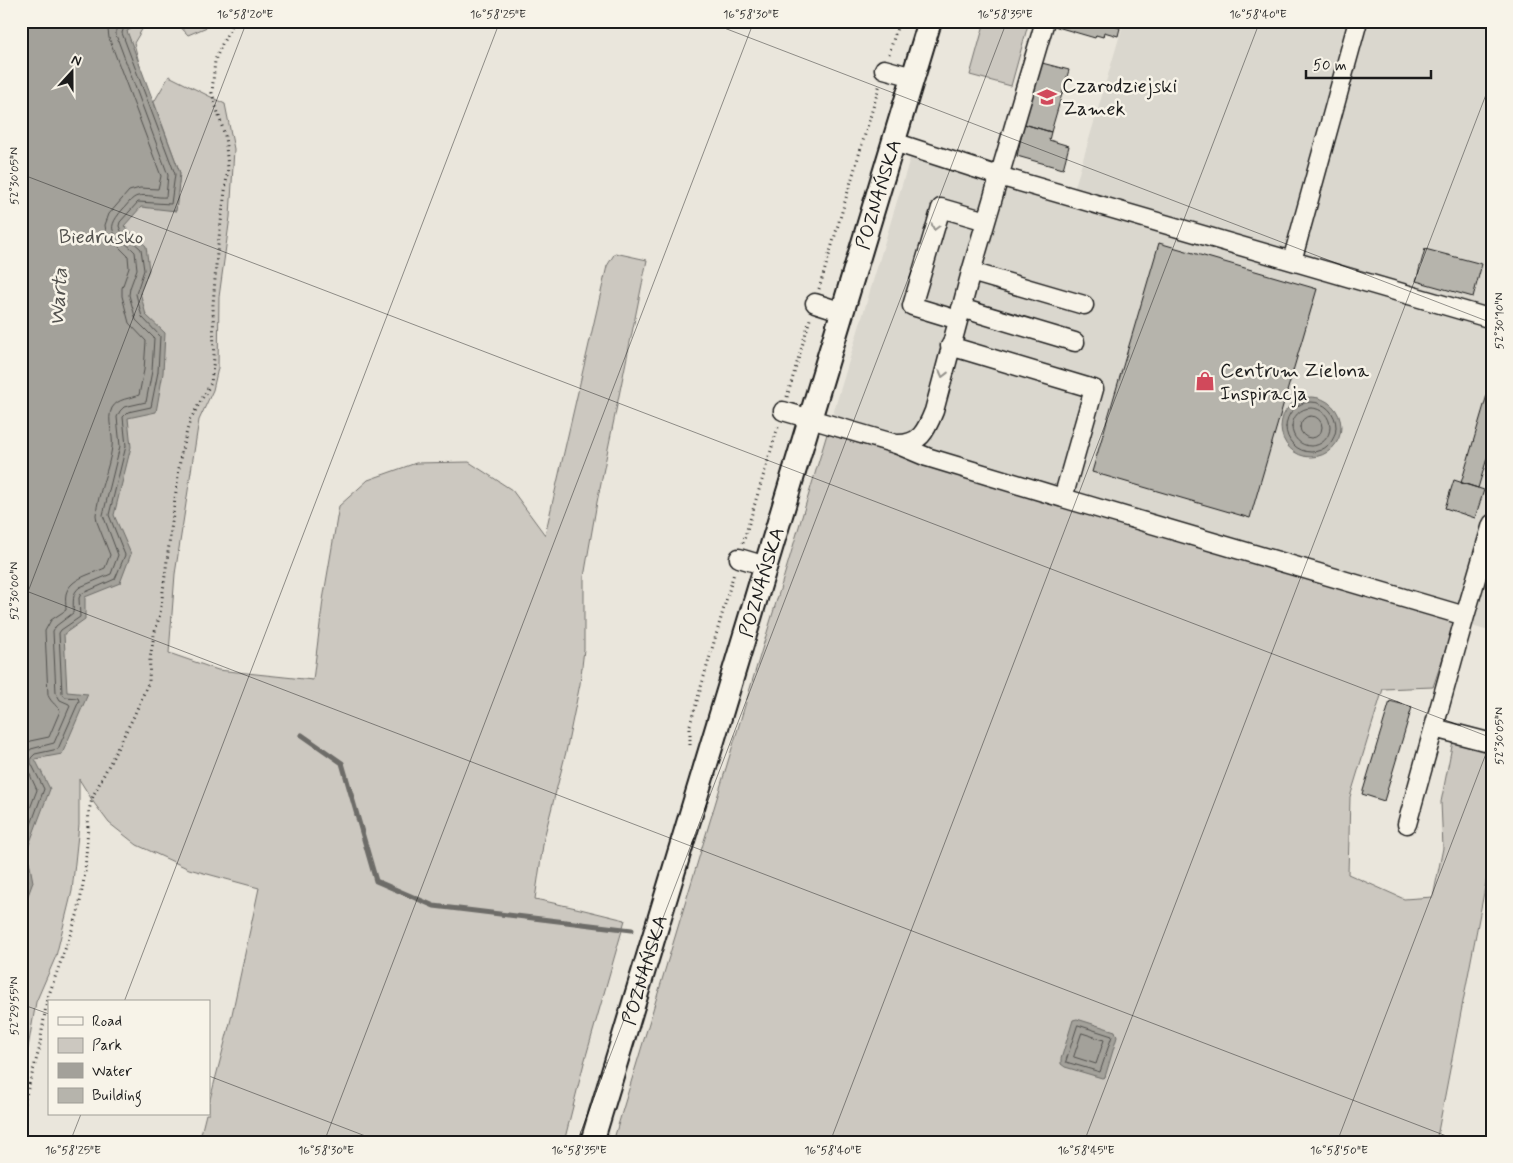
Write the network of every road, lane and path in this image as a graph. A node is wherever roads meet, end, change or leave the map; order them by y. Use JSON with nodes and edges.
{"nodes":[{"id":1,"x":234,"y":21,"type":"edge"},
{"id":2,"x":899,"y":21,"type":"edge"},
{"id":3,"x":930,"y":21,"type":"edge"},
{"id":4,"x":1045,"y":21,"type":"edge"},
{"id":5,"x":1358,"y":21,"type":"edge"},
{"id":6,"x":884,"y":69,"type":"junction"},
{"id":7,"x":913,"y":77,"type":"junction"},
{"id":8,"x":894,"y":142,"type":"junction"},
{"id":9,"x":999,"y":176,"type":"junction"},
{"id":10,"x":986,"y":221,"type":"junction"},
{"id":11,"x":1292,"y":261,"type":"junction"},
{"id":12,"x":971,"y":272,"type":"junction"},
{"id":13,"x":815,"y":303,"type":"junction"},
{"id":14,"x":1084,"y":305,"type":"dead end"},
{"id":15,"x":843,"y":312,"type":"junction"},
{"id":16,"x":960,"y":314,"type":"junction"},
{"id":17,"x":1492,"y":319,"type":"edge"},
{"id":18,"x":1076,"y":342,"type":"dead end"},
{"id":19,"x":950,"y":346,"type":"junction"},
{"id":20,"x":783,"y":411,"type":"junction"},
{"id":21,"x":811,"y":419,"type":"junction"},
{"id":22,"x":896,"y":444,"type":"junction"},
{"id":23,"x":1063,"y":498,"type":"junction"},
{"id":24,"x":1492,"y":524,"type":"edge"},
{"id":25,"x":739,"y":558,"type":"junction"},
{"id":26,"x":766,"y":566,"type":"junction"},
{"id":27,"x":1465,"y":616,"type":"junction"},
{"id":28,"x":1434,"y":728,"type":"junction"},
{"id":29,"x":1492,"y":743,"type":"edge"},
{"id":30,"x":691,"y":754,"type":"dead end"},
{"id":31,"x":1408,"y":824,"type":"dead end"},
{"id":32,"x":21,"y":1113,"type":"edge"},
{"id":33,"x":592,"y":1142,"type":"edge"}],
"edges":[{"from":1,"to":32,"type":"path"},
{"from":2,"to":6,"type":"path"},
{"from":3,"to":7,"type":"main road","name":"POZNAŃSKA"},
{"from":4,"to":9,"type":"lane"},
{"from":5,"to":11,"type":"lane"},
{"from":6,"to":7,"type":"lane"},
{"from":6,"to":13,"type":"path"},
{"from":7,"to":8,"type":"main road","name":"POZNAŃSKA"},
{"from":8,"to":9,"type":"lane"},
{"from":8,"to":15,"type":"main road","name":"POZNAŃSKA"},
{"from":9,"to":10,"type":"lane"},
{"from":9,"to":11,"type":"lane"},
{"from":10,"to":12,"type":"lane"},
{"from":10,"to":16,"type":"lane","one_way":true},
{"from":11,"to":17,"type":"lane"},
{"from":12,"to":14,"type":"lane"},
{"from":12,"to":16,"type":"lane"},
{"from":13,"to":15,"type":"lane"},
{"from":13,"to":20,"type":"path"},
{"from":15,"to":21,"type":"main road","name":"POZNAŃSKA"},
{"from":16,"to":18,"type":"lane"},
{"from":16,"to":19,"type":"lane"},
{"from":19,"to":22,"type":"lane","one_way":true},
{"from":19,"to":23,"type":"lane"},
{"from":20,"to":21,"type":"lane"},
{"from":20,"to":25,"type":"path"},
{"from":21,"to":22,"type":"lane"},
{"from":21,"to":26,"type":"main road","name":"POZNAŃSKA"},
{"from":22,"to":23,"type":"lane"},
{"from":23,"to":27,"type":"lane"},
{"from":24,"to":27,"type":"lane"},
{"from":25,"to":26,"type":"lane"},
{"from":25,"to":30,"type":"path"},
{"from":26,"to":33,"type":"main road","name":"POZNAŃSKA"},
{"from":27,"to":28,"type":"lane"},
{"from":28,"to":29,"type":"lane"},
{"from":28,"to":31,"type":"lane"}]}
